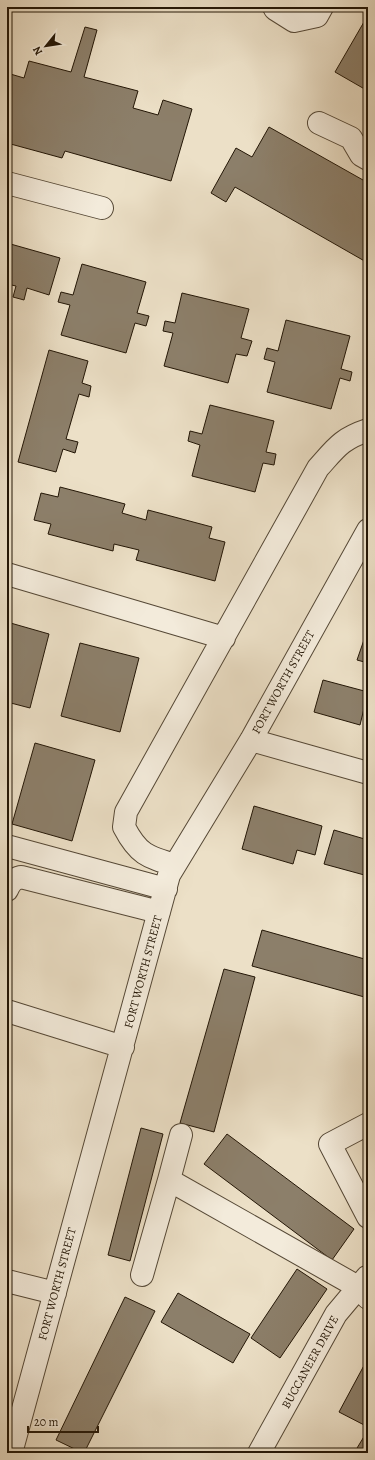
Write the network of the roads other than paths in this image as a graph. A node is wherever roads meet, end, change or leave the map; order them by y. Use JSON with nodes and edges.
{"nodes":[{"id":1,"x":274,"y":7,"type":"edge"},
{"id":2,"x":322,"y":7,"type":"edge"},
{"id":3,"x":319,"y":123,"type":"dead end"},
{"id":4,"x":359,"y":137,"type":"edge"},
{"id":5,"x":368,"y":159,"type":"edge"},
{"id":6,"x":7,"y":183,"type":"edge"},
{"id":7,"x":102,"y":208,"type":"dead end"},
{"id":8,"x":368,"y":430,"type":"edge"},
{"id":9,"x":368,"y":530,"type":"edge"},
{"id":10,"x":7,"y":574,"type":"edge"},
{"id":11,"x":224,"y":638,"type":"junction"},
{"id":12,"x":251,"y":740,"type":"junction"},
{"id":13,"x":368,"y":773,"type":"edge"},
{"id":14,"x":7,"y":846,"type":"edge"},
{"id":15,"x":175,"y":866,"type":"junction"},
{"id":16,"x":10,"y":883,"type":"edge"},
{"id":17,"x":166,"y":889,"type":"junction"},
{"id":18,"x":159,"y":912,"type":"junction"},
{"id":19,"x":7,"y":1011,"type":"edge"},
{"id":20,"x":122,"y":1047,"type":"junction"},
{"id":21,"x":368,"y":1124,"type":"edge"},
{"id":22,"x":182,"y":1135,"type":"dead end"},
{"id":23,"x":169,"y":1180,"type":"junction"},
{"id":24,"x":368,"y":1217,"type":"edge"},
{"id":25,"x":142,"y":1275,"type":"dead end"},
{"id":26,"x":7,"y":1281,"type":"edge"},
{"id":27,"x":365,"y":1287,"type":"edge"},
{"id":28,"x":55,"y":1293,"type":"junction"},
{"id":29,"x":11,"y":1453,"type":"edge"},
{"id":30,"x":259,"y":1453,"type":"edge"}],
"edges":[{"from":1,"to":2,"type":"street"},
{"from":3,"to":4,"type":"street"},
{"from":4,"to":5,"type":"street"},
{"from":6,"to":7,"type":"street"},
{"from":8,"to":11,"type":"street"},
{"from":9,"to":12,"type":"street","name":"FORT WORTH STREET"},
{"from":10,"to":11,"type":"street"},
{"from":11,"to":15,"type":"street"},
{"from":12,"to":13,"type":"street"},
{"from":12,"to":15,"type":"street","name":"FORT WORTH STREET"},
{"from":14,"to":17,"type":"street"},
{"from":15,"to":17,"type":"street","name":"FORT WORTH STREET"},
{"from":16,"to":18,"type":"street"},
{"from":17,"to":18,"type":"street","name":"FORT WORTH STREET"},
{"from":18,"to":20,"type":"street","name":"FORT WORTH STREET"},
{"from":19,"to":20,"type":"street"},
{"from":20,"to":28,"type":"street","name":"FORT WORTH STREET"},
{"from":21,"to":24,"type":"street"},
{"from":22,"to":23,"type":"street"},
{"from":23,"to":25,"type":"street"},
{"from":23,"to":27,"type":"street"},
{"from":26,"to":28,"type":"street"},
{"from":27,"to":30,"type":"street","name":"BUCCANEER DRIVE"},
{"from":28,"to":29,"type":"street","name":"FORT WORTH STREET"}]}
